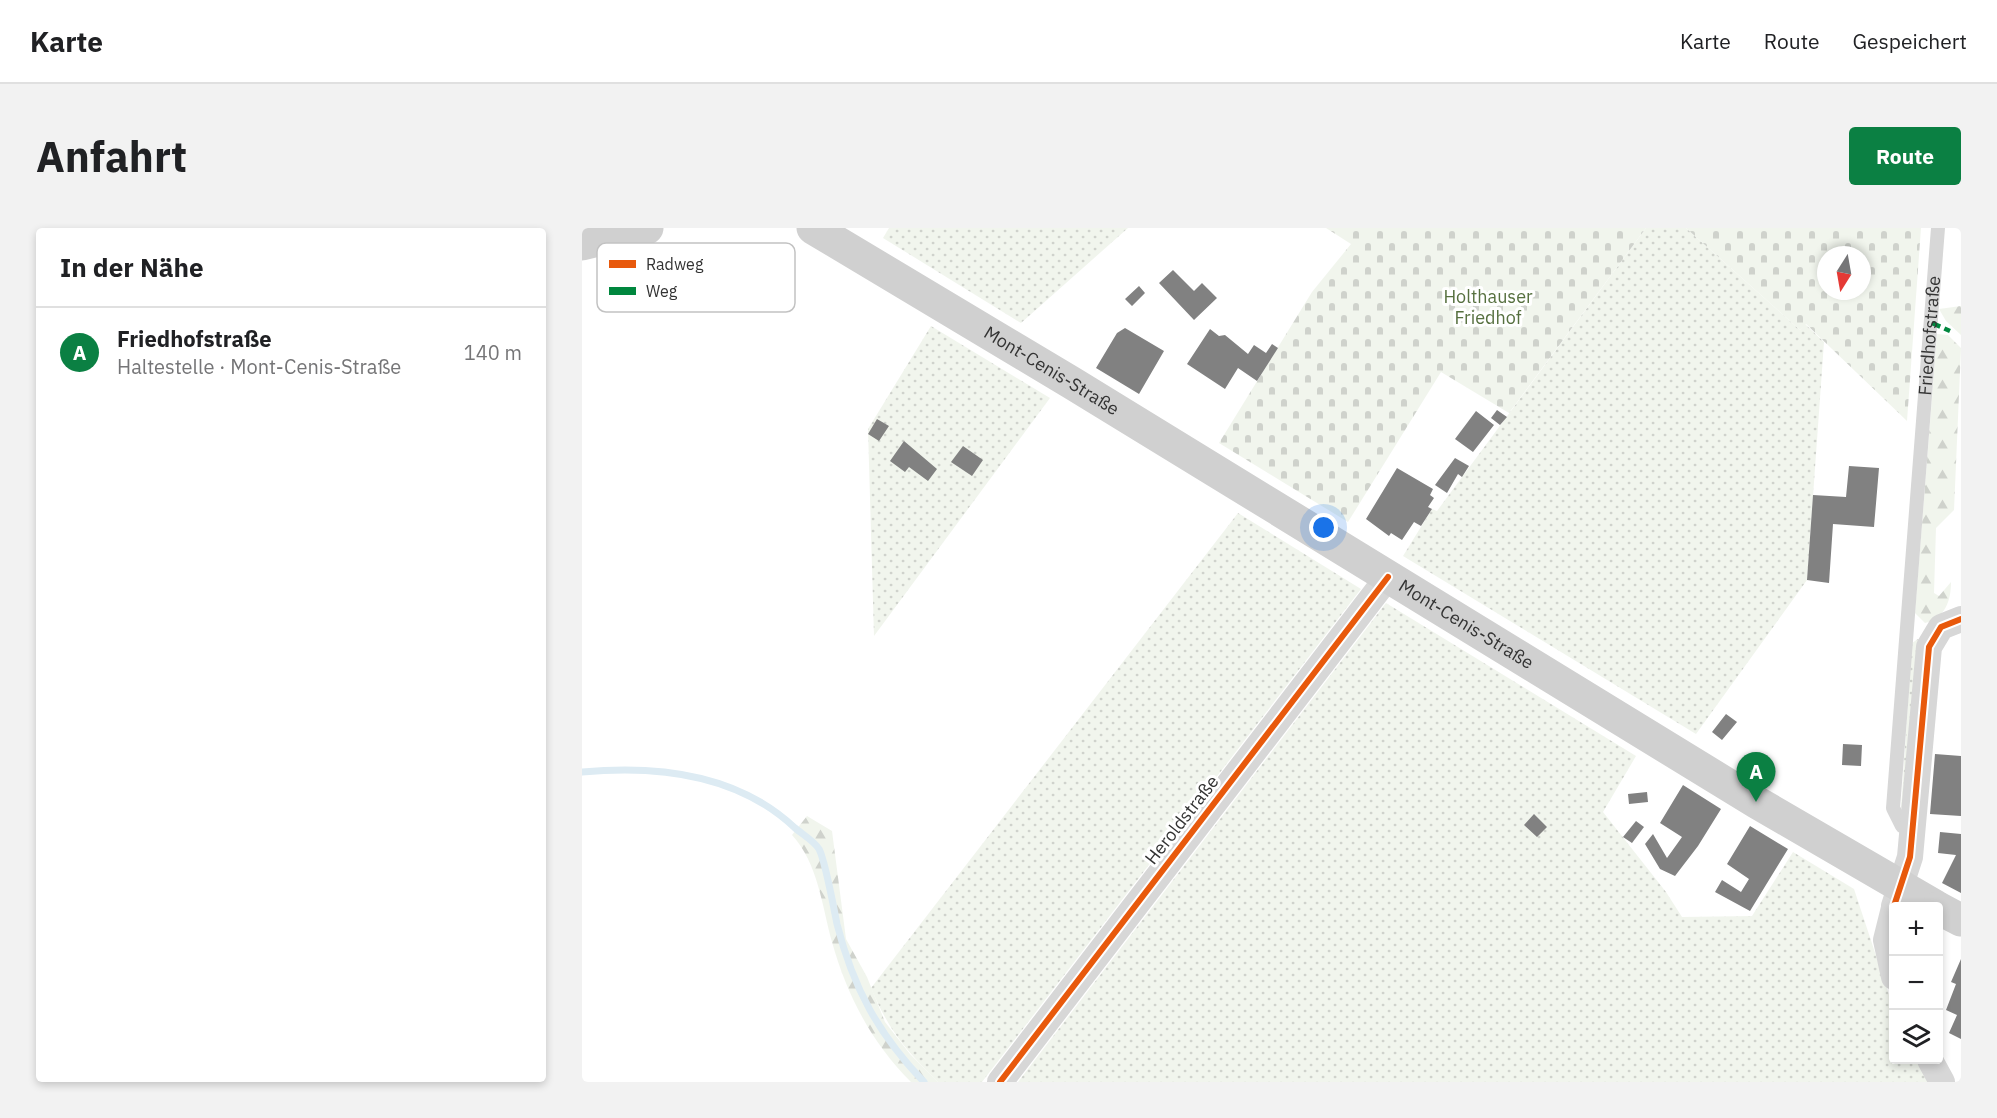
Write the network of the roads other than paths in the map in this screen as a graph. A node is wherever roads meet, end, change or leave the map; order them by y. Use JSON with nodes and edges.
{"nodes":[{"id":1,"x":646,"y":228,"type":"edge"},
{"id":2,"x":813,"y":228,"type":"edge"},
{"id":3,"x":1938,"y":228,"type":"edge"},
{"id":4,"x":582,"y":244,"type":"edge"},
{"id":5,"x":1388,"y":577,"type":"junction"},
{"id":6,"x":1961,"y":619,"type":"edge"},
{"id":7,"x":1914,"y":828,"type":"junction"},
{"id":8,"x":1896,"y":901,"type":"edge"},
{"id":9,"x":1943,"y":910,"type":"edge"},
{"id":10,"x":1961,"y":920,"type":"edge"},
{"id":11,"x":1889,"y":956,"type":"edge"},
{"id":12,"x":1933,"y":1064,"type":"edge"},
{"id":13,"x":1000,"y":1082,"type":"edge"},
{"id":14,"x":1942,"y":1082,"type":"edge"}],
"edges":[{"from":1,"to":4,"type":"main road"},
{"from":2,"to":5,"type":"main road","name":"Mont-Cenis-Straße"},
{"from":3,"to":7,"type":"lane","name":"Friedhofstraße"},
{"from":5,"to":8,"type":"main road","name":"Mont-Cenis-Straße"},
{"from":5,"to":13,"type":"street","name":"Heroldstraße"},
{"from":6,"to":7,"type":"street"},
{"from":7,"to":8,"type":"street"},
{"from":8,"to":11,"type":"street"},
{"from":9,"to":10,"type":"main road","name":"Mont-Cenis-Straße"},
{"from":12,"to":14,"type":"street"}]}
